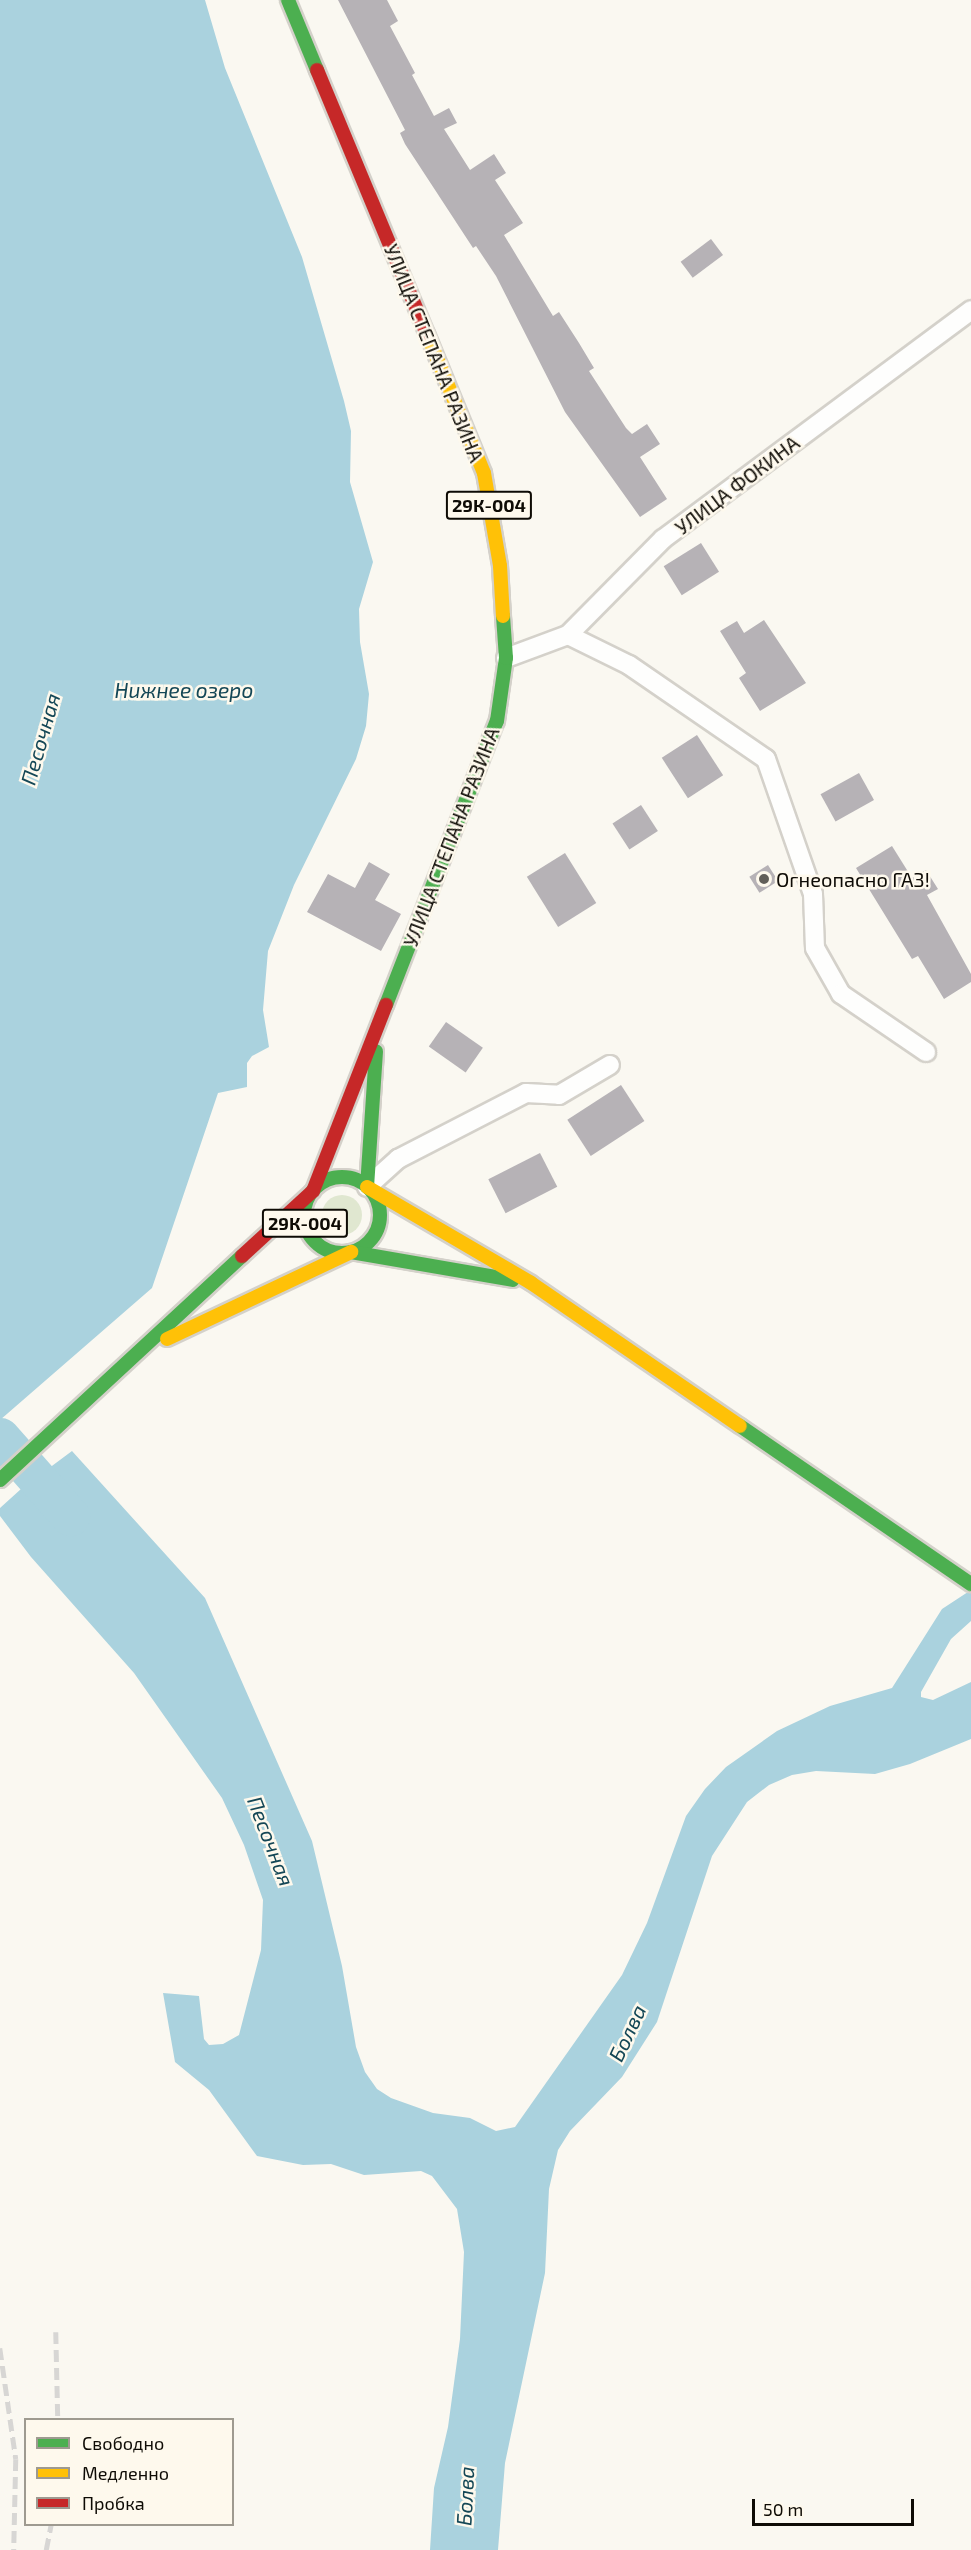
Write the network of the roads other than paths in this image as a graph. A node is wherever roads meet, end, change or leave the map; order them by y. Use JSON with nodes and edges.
{"nodes":[{"id":1,"x":288,"y":0,"type":"edge"},
{"id":2,"x":971,"y":310,"type":"edge"},
{"id":3,"x":568,"y":635,"type":"junction"},
{"id":4,"x":506,"y":658,"type":"junction"},
{"id":5,"x":377,"y":1025,"type":"junction"},
{"id":6,"x":926,"y":1052,"type":"dead end"},
{"id":7,"x":610,"y":1065,"type":"dead end"},
{"id":8,"x":367,"y":1187,"type":"junction"},
{"id":9,"x":312,"y":1191,"type":"junction"},
{"id":10,"x":351,"y":1252,"type":"junction"},
{"id":11,"x":531,"y":1283,"type":"junction"},
{"id":12,"x":144,"y":1351,"type":"junction"},
{"id":13,"x":0,"y":1480,"type":"edge"},
{"id":14,"x":971,"y":1584,"type":"edge"}],
"edges":[{"from":1,"to":4,"type":"main road","name":"УЛИЦА СТЕПАНА РАЗИНА","number":"29К-004"},
{"from":2,"to":3,"type":"street","name":"УЛИЦА ФОКИНА"},
{"from":3,"to":4,"type":"street","name":"УЛИЦА ФОКИНА"},
{"from":3,"to":6,"type":"street"},
{"from":4,"to":5,"type":"main road","name":"УЛИЦА СТЕПАНА РАЗИНА","number":"29К-004"},
{"from":5,"to":8,"type":"main road","number":"29К-004"},
{"from":5,"to":9,"type":"main road","name":"УЛИЦА СТЕПАНА РАЗИНА"},
{"from":7,"to":8,"type":"street"},
{"from":8,"to":9,"type":"main road","number":"29К-004"},
{"from":8,"to":10,"type":"main road","number":"29К-004"},
{"from":8,"to":11,"type":"main road"},
{"from":9,"to":10,"type":"main road","number":"29К-004"},
{"from":9,"to":12,"type":"main road"},
{"from":10,"to":11,"type":"main road"},
{"from":10,"to":12,"type":"main road","number":"29К-004"},
{"from":11,"to":14,"type":"main road"},
{"from":12,"to":13,"type":"main road","number":"29К-004"}]}
